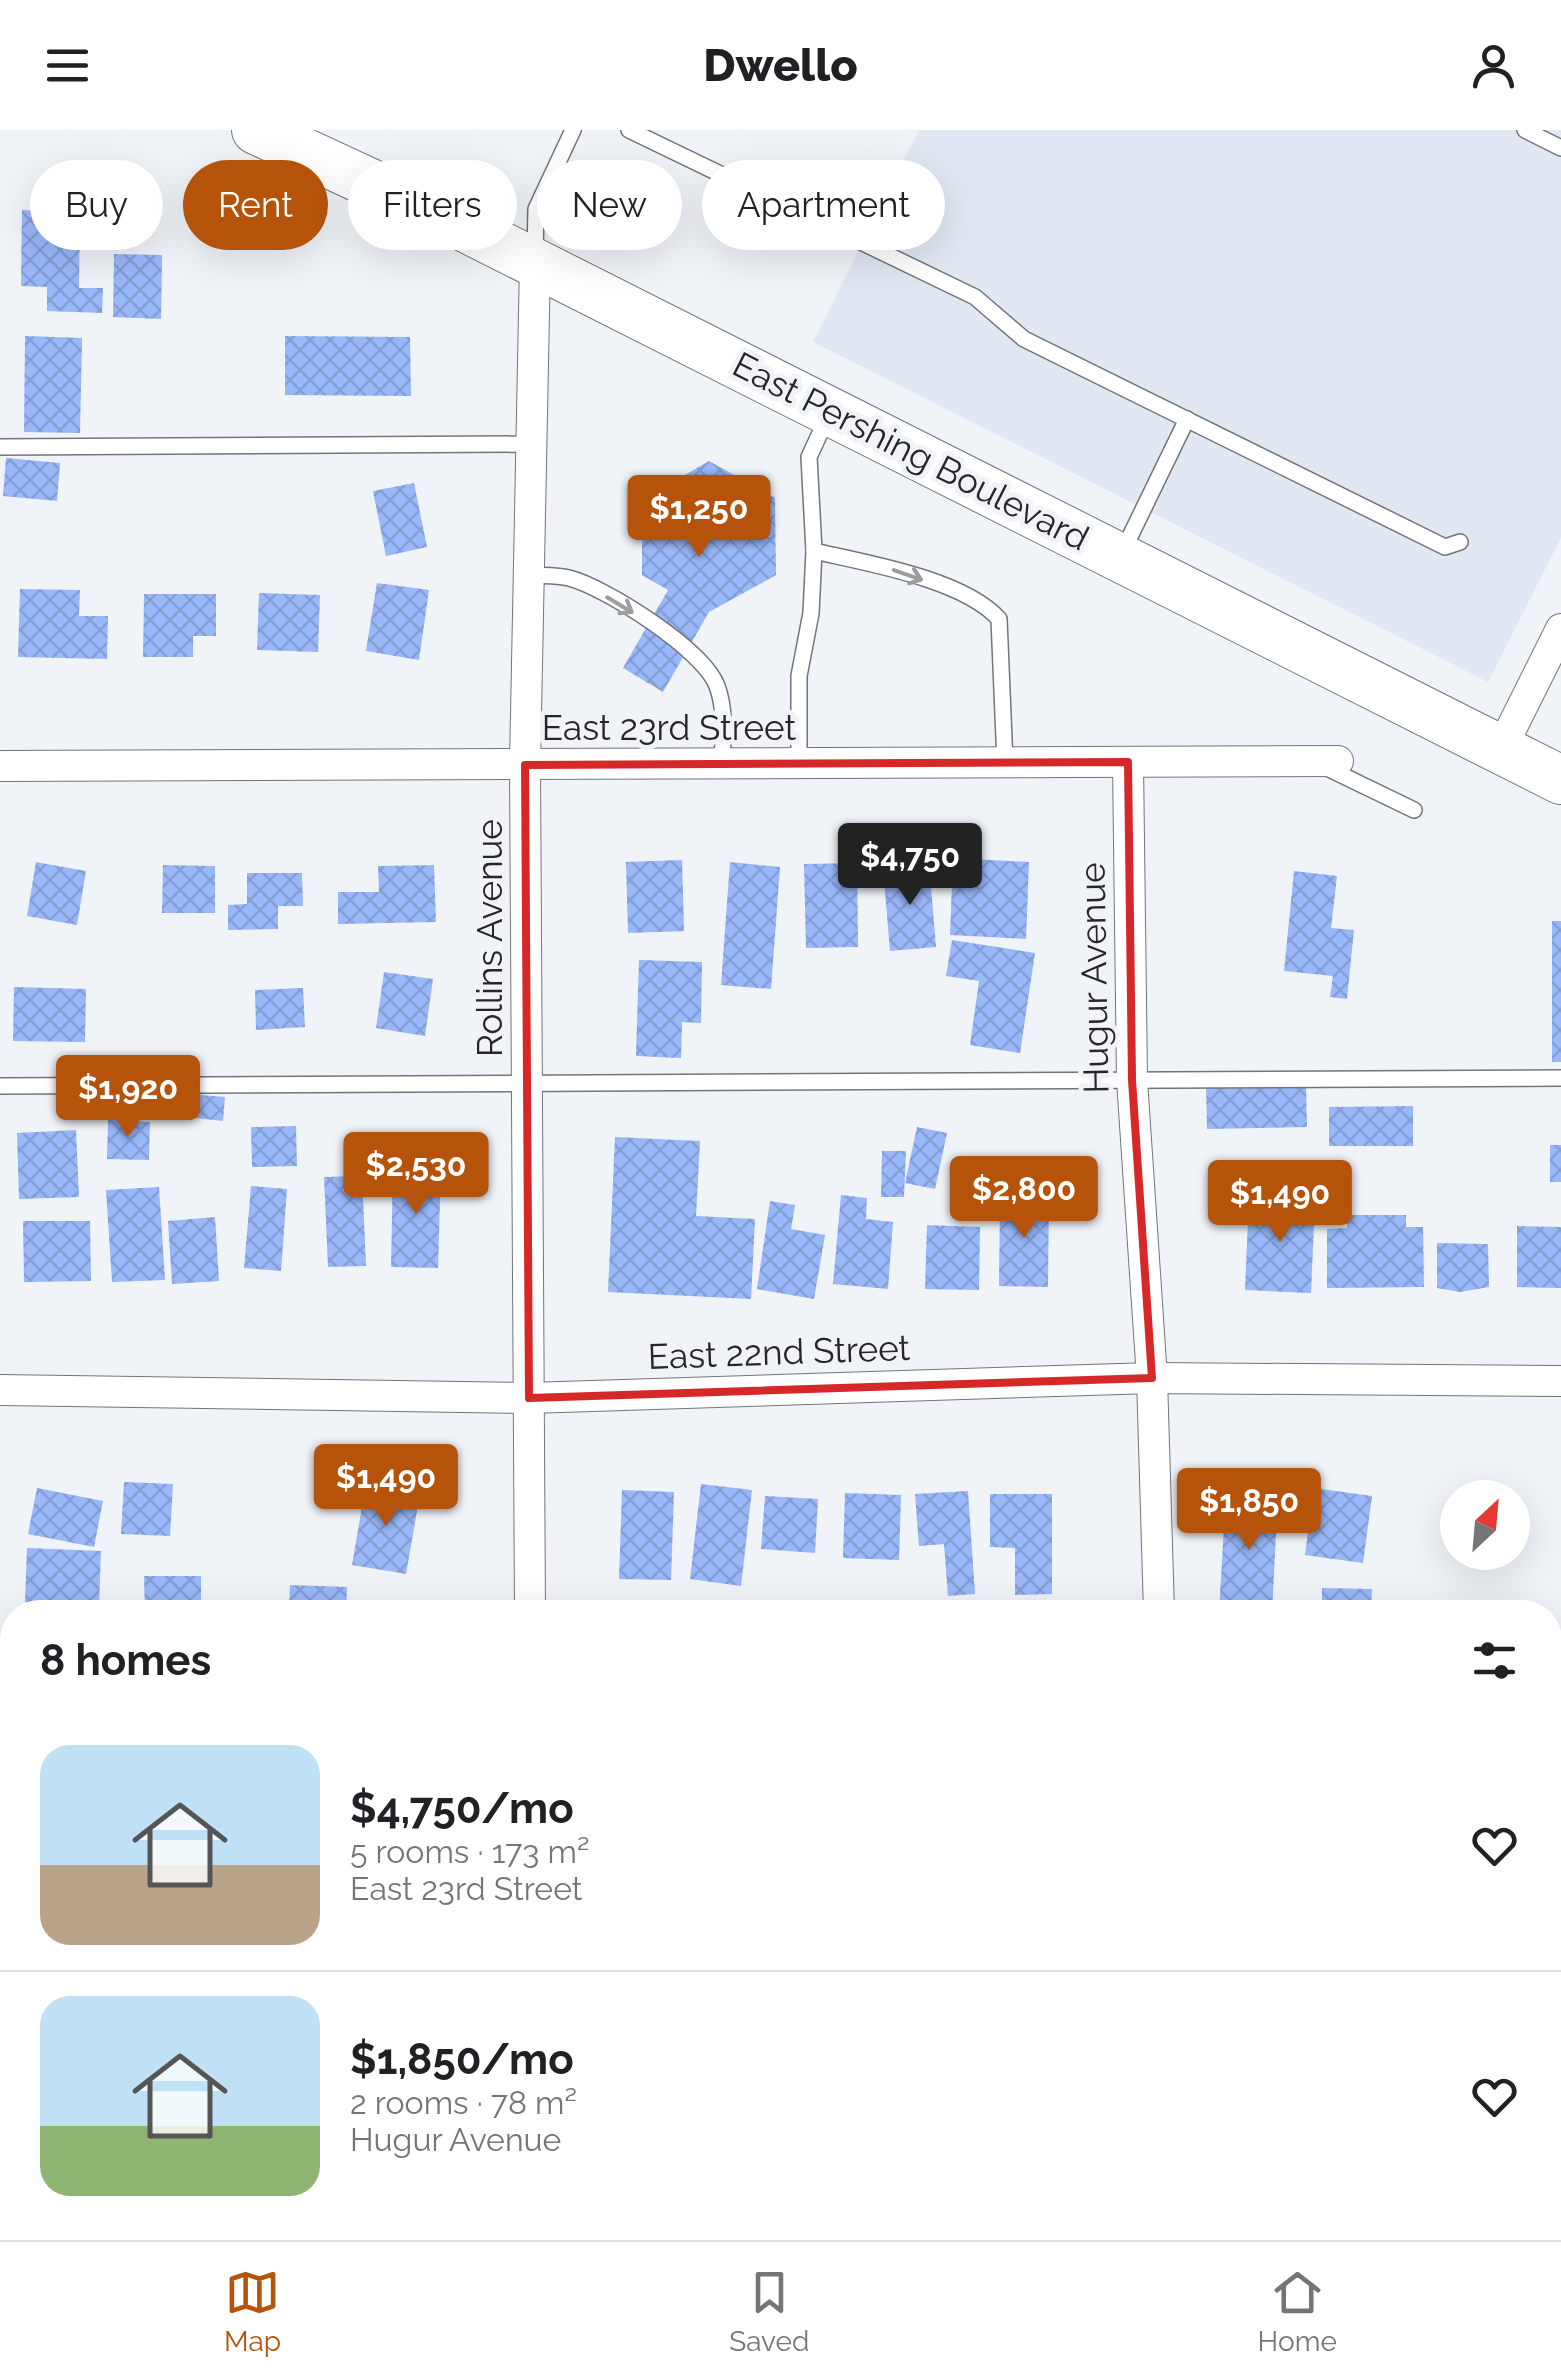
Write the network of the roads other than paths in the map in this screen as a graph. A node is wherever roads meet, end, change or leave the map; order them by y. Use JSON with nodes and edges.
{"nodes":[{"id":1,"x":256,"y":130,"type":"edge"},
{"id":2,"x":573,"y":130,"type":"edge"},
{"id":3,"x":629,"y":130,"type":"edge"},
{"id":4,"x":1525,"y":130,"type":"edge"},
{"id":5,"x":1561,"y":148,"type":"edge"},
{"id":6,"x":534,"y":262,"type":"junction"},
{"id":7,"x":830,"y":410,"type":"junction"},
{"id":8,"x":1187,"y":419,"type":"junction"},
{"id":9,"x":532,"y":444,"type":"junction"},
{"id":10,"x":0,"y":447,"type":"edge"},
{"id":11,"x":1460,"y":542,"type":"dead end"},
{"id":12,"x":814,"y":551,"type":"junction"},
{"id":13,"x":1120,"y":556,"type":"junction"},
{"id":14,"x":530,"y":576,"type":"junction"},
{"id":15,"x":1561,"y":629,"type":"edge"},
{"id":16,"x":1500,"y":748,"type":"junction"},
{"id":17,"x":1325,"y":761,"type":"joint"},
{"id":18,"x":1006,"y":762,"type":"junction"},
{"id":19,"x":1128,"y":762,"type":"junction"},
{"id":20,"x":722,"y":763,"type":"junction"},
{"id":21,"x":525,"y":764,"type":"junction"},
{"id":22,"x":799,"y":764,"type":"junction"},
{"id":23,"x":0,"y":766,"type":"edge"},
{"id":24,"x":1561,"y":780,"type":"edge"},
{"id":25,"x":1414,"y":810,"type":"dead end"},
{"id":26,"x":1561,"y":1078,"type":"edge"},
{"id":27,"x":1132,"y":1080,"type":"junction"},
{"id":28,"x":528,"y":1083,"type":"junction"},
{"id":29,"x":0,"y":1086,"type":"edge"},
{"id":30,"x":1152,"y":1378,"type":"junction"},
{"id":31,"x":1561,"y":1382,"type":"edge"},
{"id":32,"x":0,"y":1390,"type":"edge"},
{"id":33,"x":529,"y":1398,"type":"junction"},
{"id":34,"x":530,"y":1600,"type":"edge"},
{"id":35,"x":1159,"y":1600,"type":"edge"}],
"edges":[{"from":1,"to":6,"type":"main road","name":"East Pershing Boulevard"},
{"from":2,"to":6,"type":"lane"},
{"from":3,"to":8,"type":"lane"},
{"from":4,"to":5,"type":"lane"},
{"from":6,"to":7,"type":"main road","name":"East Pershing Boulevard"},
{"from":6,"to":9,"type":"street","name":"Rollins Avenue"},
{"from":7,"to":12,"type":"lane"},
{"from":7,"to":13,"type":"main road","name":"East Pershing Boulevard"},
{"from":8,"to":11,"type":"lane"},
{"from":8,"to":13,"type":"lane"},
{"from":9,"to":10,"type":"lane"},
{"from":9,"to":14,"type":"street","name":"Rollins Avenue"},
{"from":12,"to":18,"type":"lane","one_way":true},
{"from":12,"to":22,"type":"lane"},
{"from":13,"to":16,"type":"main road","name":"East Pershing Boulevard"},
{"from":14,"to":20,"type":"lane","one_way":true},
{"from":14,"to":21,"type":"street","name":"Rollins Avenue"},
{"from":15,"to":16,"type":"street"},
{"from":16,"to":24,"type":"main road","name":"East Pershing Boulevard"},
{"from":17,"to":19,"type":"street","name":"East 23rd Street"},
{"from":17,"to":25,"type":"lane"},
{"from":18,"to":19,"type":"street","name":"East 23rd Street"},
{"from":18,"to":22,"type":"street","name":"East 23rd Street"},
{"from":19,"to":27,"type":"street","name":"Hugur Avenue"},
{"from":20,"to":21,"type":"street","name":"East 23rd Street"},
{"from":20,"to":22,"type":"street","name":"East 23rd Street"},
{"from":21,"to":23,"type":"street","name":"East 23rd Street"},
{"from":21,"to":28,"type":"street","name":"Rollins Avenue"},
{"from":26,"to":27,"type":"lane"},
{"from":27,"to":28,"type":"lane"},
{"from":27,"to":30,"type":"street","name":"Hugur Avenue"},
{"from":28,"to":29,"type":"lane"},
{"from":28,"to":33,"type":"street","name":"Rollins Avenue"},
{"from":30,"to":31,"type":"street","name":"East 22nd Street"},
{"from":30,"to":33,"type":"street","name":"East 22nd Street"},
{"from":30,"to":35,"type":"street","name":"Hugur Avenue"},
{"from":32,"to":33,"type":"street","name":"East 22nd Street"},
{"from":33,"to":34,"type":"street","name":"Rollins Avenue"}]}
